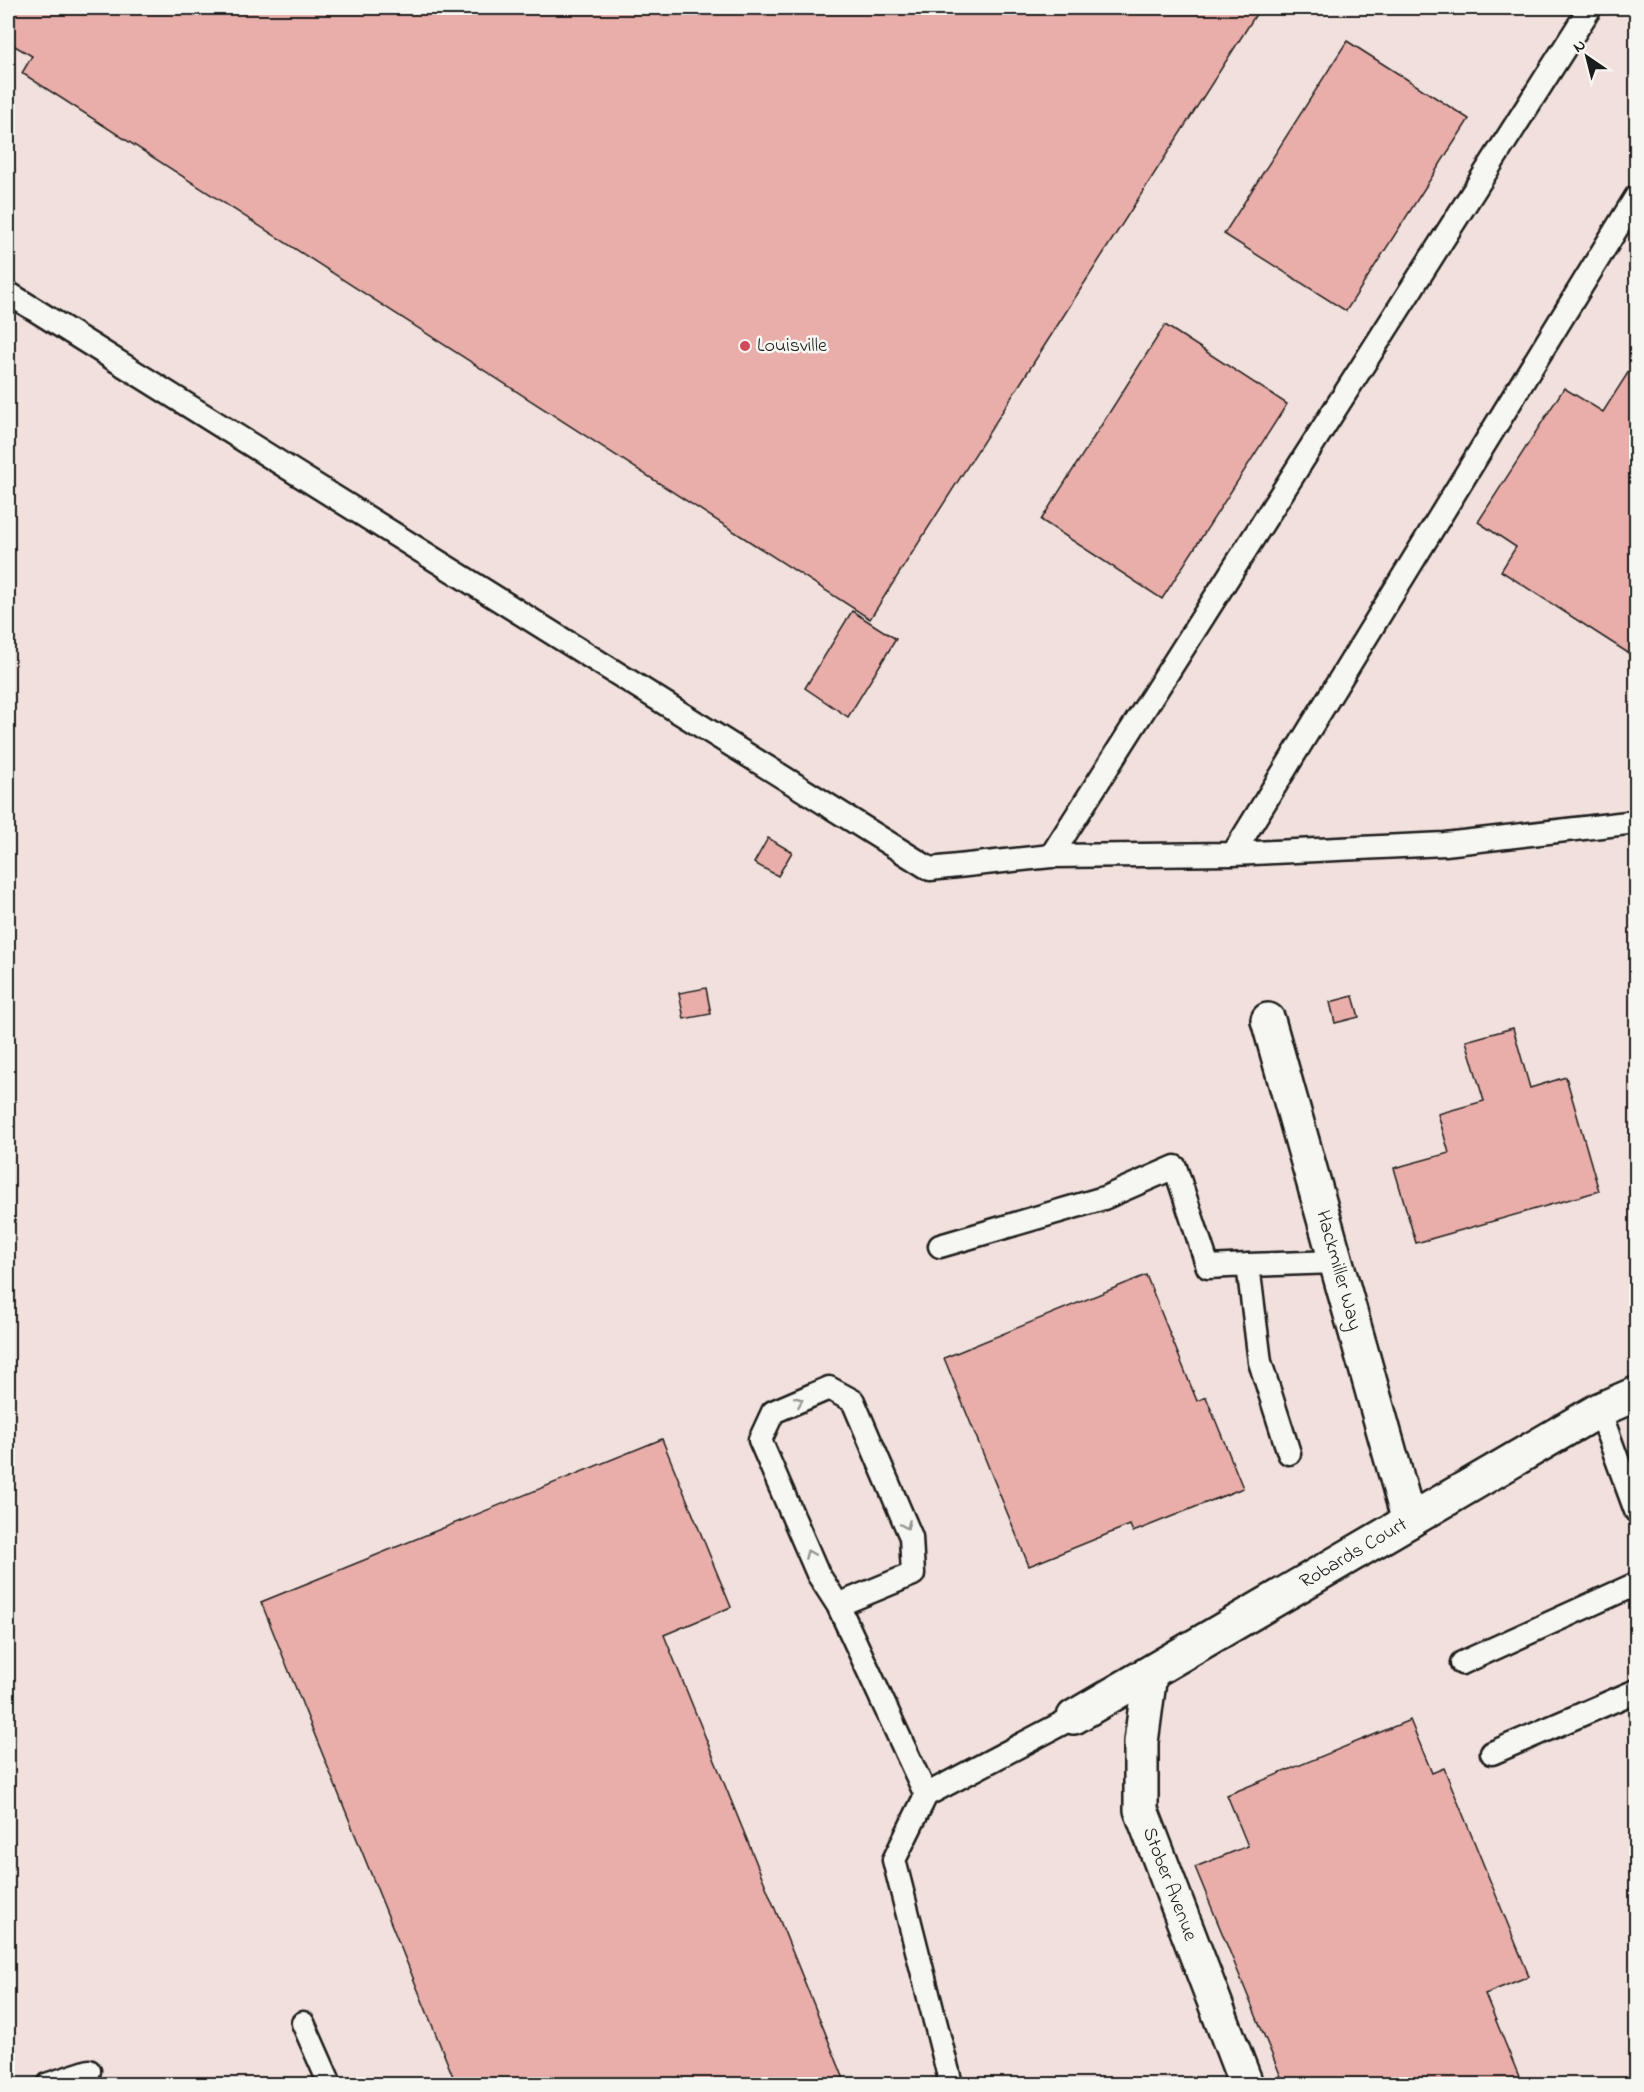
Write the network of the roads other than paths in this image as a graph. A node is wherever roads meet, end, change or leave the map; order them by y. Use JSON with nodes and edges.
{"nodes":[{"id":1,"x":1590,"y":8,"type":"edge"},
{"id":2,"x":1636,"y":197,"type":"edge"},
{"id":3,"x":8,"y":293,"type":"edge"},
{"id":4,"x":1636,"y":822,"type":"edge"},
{"id":5,"x":1233,"y":854,"type":"junction"},
{"id":6,"x":1052,"y":856,"type":"junction"},
{"id":7,"x":1268,"y":1020,"type":"dead end"},
{"id":8,"x":940,"y":1246,"type":"dead end"},
{"id":9,"x":1336,"y":1262,"type":"junction"},
{"id":10,"x":1248,"y":1265,"type":"junction"},
{"id":11,"x":1636,"y":1394,"type":"edge"},
{"id":12,"x":1599,"y":1410,"type":"junction"},
{"id":13,"x":1289,"y":1453,"type":"dead end"},
{"id":14,"x":1636,"y":1511,"type":"edge"},
{"id":15,"x":1409,"y":1521,"type":"junction"},
{"id":16,"x":1636,"y":1584,"type":"edge"},
{"id":17,"x":838,"y":1605,"type":"junction"},
{"id":18,"x":1462,"y":1664,"type":"dead end"},
{"id":19,"x":1150,"y":1674,"type":"junction"},
{"id":20,"x":1636,"y":1691,"type":"edge"},
{"id":21,"x":1074,"y":1717,"type":"joint"},
{"id":22,"x":1492,"y":1753,"type":"dead end"},
{"id":23,"x":926,"y":1795,"type":"junction"},
{"id":24,"x":303,"y":2023,"type":"dead end"},
{"id":25,"x":89,"y":2071,"type":"dead end"},
{"id":26,"x":49,"y":2085,"type":"edge"},
{"id":27,"x":330,"y":2085,"type":"edge"},
{"id":28,"x":951,"y":2085,"type":"edge"},
{"id":29,"x":1246,"y":2085,"type":"edge"}],
"edges":[{"from":1,"to":6,"type":"lane"},
{"from":2,"to":5,"type":"lane"},
{"from":3,"to":6,"type":"lane"},
{"from":4,"to":5,"type":"lane"},
{"from":5,"to":6,"type":"lane"},
{"from":7,"to":9,"type":"street","name":"Hackmiller Way"},
{"from":8,"to":10,"type":"lane"},
{"from":9,"to":10,"type":"lane"},
{"from":9,"to":15,"type":"street","name":"Hackmiller Way"},
{"from":10,"to":13,"type":"lane"},
{"from":11,"to":12,"type":"street","name":"Robards Court"},
{"from":12,"to":14,"type":"lane"},
{"from":12,"to":15,"type":"street","name":"Robards Court"},
{"from":15,"to":19,"type":"street","name":"Robards Court"},
{"from":16,"to":18,"type":"lane"},
{"from":17,"to":17,"type":"lane","one_way":true},
{"from":17,"to":23,"type":"lane"},
{"from":19,"to":21,"type":"street","name":"Robards Court"},
{"from":19,"to":29,"type":"street","name":"Stober Avenue"},
{"from":20,"to":22,"type":"lane"},
{"from":21,"to":23,"type":"lane"},
{"from":23,"to":28,"type":"lane"},
{"from":24,"to":27,"type":"lane"},
{"from":25,"to":26,"type":"lane"}]}
